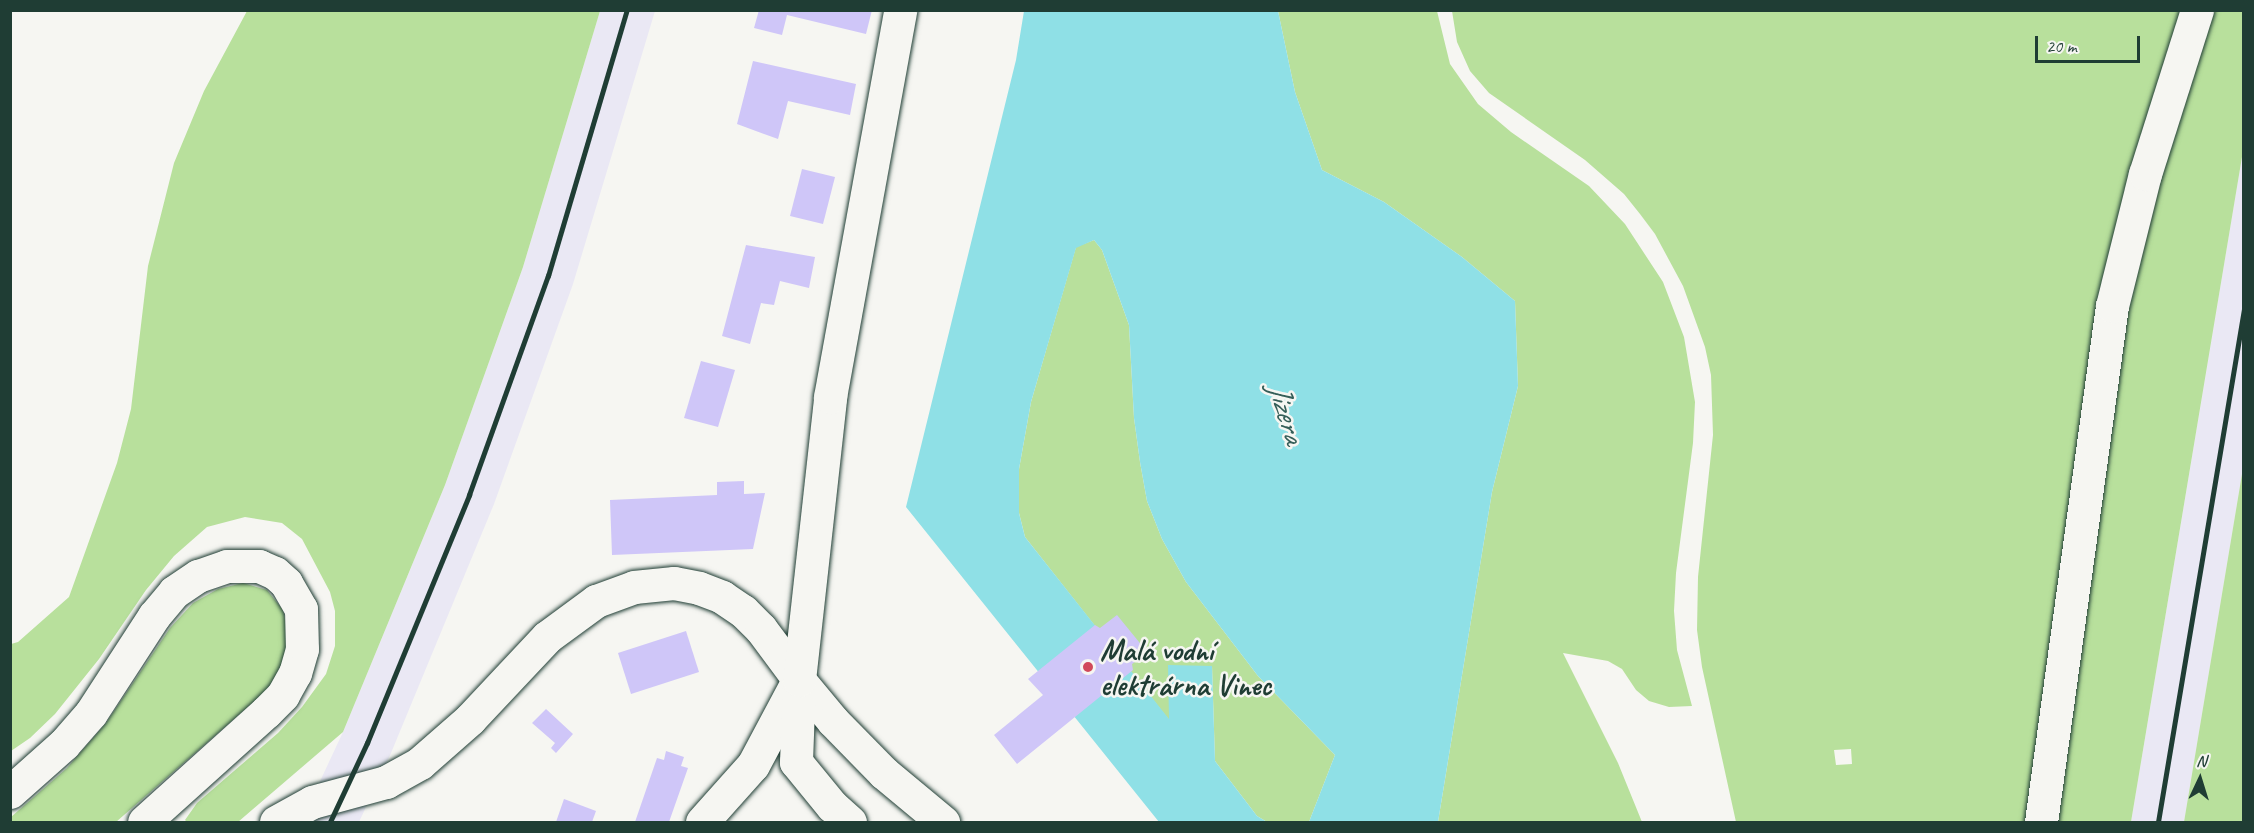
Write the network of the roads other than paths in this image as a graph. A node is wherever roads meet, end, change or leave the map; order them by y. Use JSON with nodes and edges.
{"nodes":[{"id":1,"x":900,"y":10,"type":"edge"},
{"id":2,"x":2197,"y":10,"type":"edge"},
{"id":3,"x":799,"y":680,"type":"junction"},
{"id":4,"x":10,"y":792,"type":"edge"},
{"id":5,"x":144,"y":822,"type":"edge"},
{"id":6,"x":276,"y":822,"type":"edge"},
{"id":7,"x":702,"y":822,"type":"edge"},
{"id":8,"x":849,"y":822,"type":"edge"},
{"id":9,"x":944,"y":822,"type":"edge"},
{"id":10,"x":2041,"y":822,"type":"edge"}],
"edges":[{"from":1,"to":3,"type":"street"},
{"from":2,"to":10,"type":"street"},
{"from":3,"to":6,"type":"street"},
{"from":3,"to":7,"type":"street"},
{"from":3,"to":8,"type":"street"},
{"from":3,"to":9,"type":"street"},
{"from":4,"to":5,"type":"street"}]}
